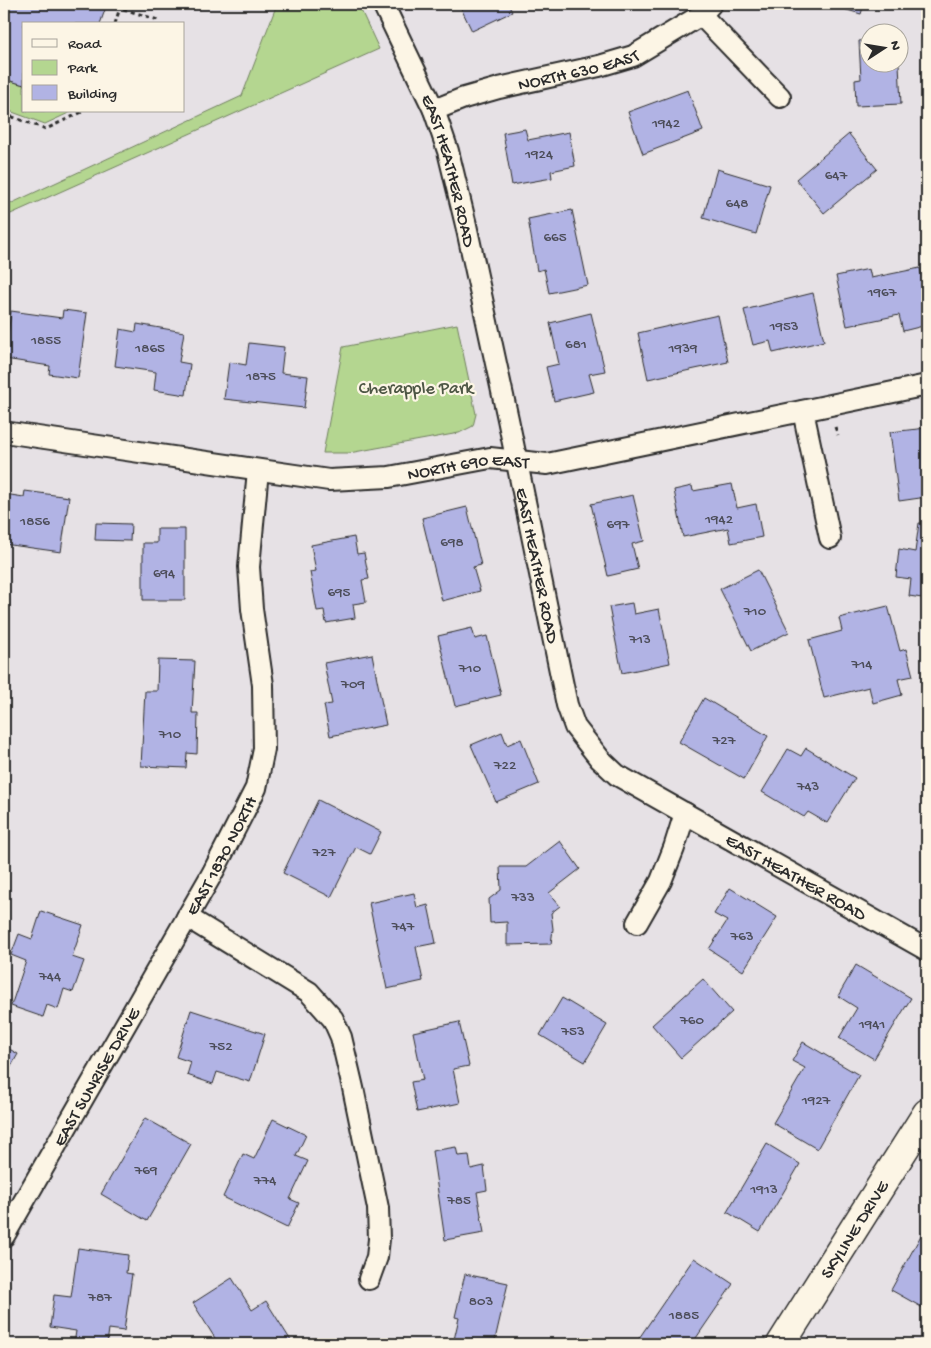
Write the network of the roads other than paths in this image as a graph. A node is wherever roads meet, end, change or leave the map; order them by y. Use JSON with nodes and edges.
{"nodes":[{"id":1,"x":383,"y":4,"type":"edge"},
{"id":2,"x":706,"y":10,"type":"edge"},
{"id":3,"x":780,"y":97,"type":"dead end"},
{"id":4,"x":434,"y":110,"type":"junction"},
{"id":5,"x":927,"y":385,"type":"edge"},
{"id":6,"x":803,"y":411,"type":"junction"},
{"id":7,"x":4,"y":432,"type":"edge"},
{"id":8,"x":517,"y":461,"type":"junction"},
{"id":9,"x":258,"y":470,"type":"junction"},
{"id":10,"x":830,"y":538,"type":"dead end"},
{"id":11,"x":685,"y":813,"type":"junction"},
{"id":12,"x":187,"y":918,"type":"junction"},
{"id":13,"x":637,"y":923,"type":"dead end"},
{"id":14,"x":927,"y":950,"type":"edge"},
{"id":15,"x":927,"y":1113,"type":"edge"},
{"id":16,"x":4,"y":1236,"type":"edge"},
{"id":17,"x":369,"y":1278,"type":"dead end"},
{"id":18,"x":781,"y":1344,"type":"edge"}],
"edges":[{"from":1,"to":4,"type":"street","name":"EAST HEATHER ROAD"},
{"from":2,"to":3,"type":"street"},
{"from":2,"to":4,"type":"street","name":"NORTH 630 EAST"},
{"from":4,"to":8,"type":"street","name":"EAST HEATHER ROAD"},
{"from":5,"to":6,"type":"street","name":"NORTH 690 EAST"},
{"from":6,"to":8,"type":"street","name":"NORTH 690 EAST"},
{"from":6,"to":10,"type":"street"},
{"from":7,"to":9,"type":"street","name":"NORTH 690 EAST"},
{"from":8,"to":9,"type":"street","name":"NORTH 690 EAST"},
{"from":8,"to":11,"type":"street","name":"EAST HEATHER ROAD"},
{"from":9,"to":12,"type":"street","name":"EAST 1870 NORTH"},
{"from":11,"to":13,"type":"street"},
{"from":11,"to":14,"type":"street","name":"EAST HEATHER ROAD"},
{"from":12,"to":16,"type":"street","name":"EAST SUNRISE DRIVE"},
{"from":12,"to":17,"type":"street","name":"EAST 1870 NORTH"},
{"from":15,"to":18,"type":"street","name":"SKYLINE DRIVE"}]}
